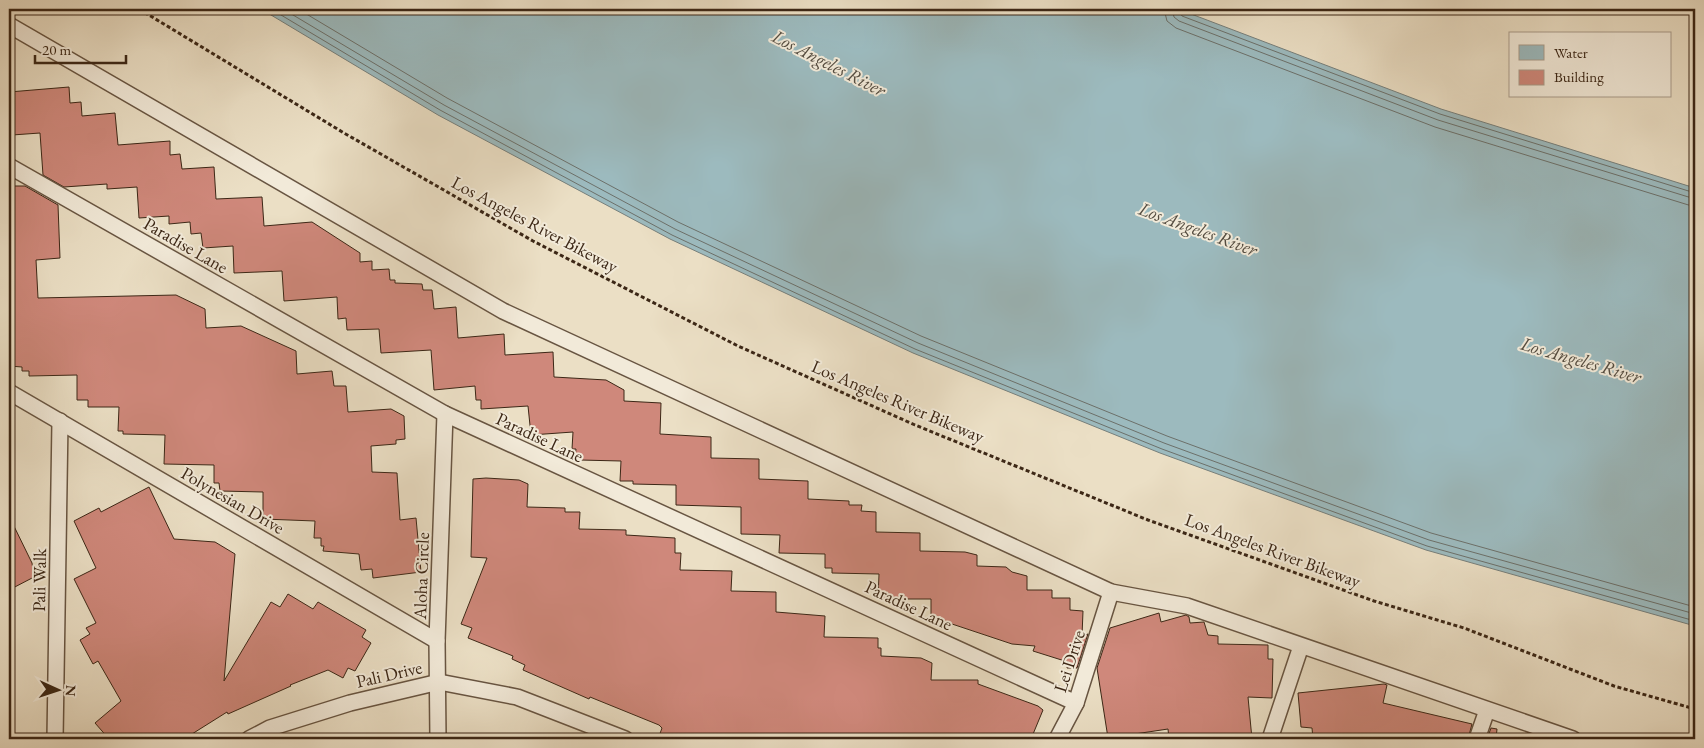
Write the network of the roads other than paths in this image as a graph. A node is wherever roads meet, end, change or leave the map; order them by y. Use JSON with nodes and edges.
{"nodes":[{"id":1,"x":9,"y":25,"type":"edge"},
{"id":2,"x":9,"y":166,"type":"edge"},
{"id":3,"x":9,"y":392,"type":"edge"},
{"id":4,"x":445,"y":414,"type":"junction"},
{"id":5,"x":60,"y":421,"type":"junction"},
{"id":6,"x":1111,"y":592,"type":"junction"},
{"id":7,"x":437,"y":641,"type":"junction"},
{"id":8,"x":1301,"y":646,"type":"junction"},
{"id":9,"x":439,"y":682,"type":"junction"},
{"id":10,"x":1076,"y":703,"type":"junction"},
{"id":11,"x":1487,"y":710,"type":"junction"},
{"id":12,"x":55,"y":739,"type":"edge"},
{"id":13,"x":249,"y":739,"type":"edge"},
{"id":14,"x":438,"y":739,"type":"edge"},
{"id":15,"x":625,"y":739,"type":"edge"},
{"id":16,"x":1057,"y":739,"type":"edge"},
{"id":17,"x":1270,"y":739,"type":"edge"},
{"id":18,"x":1477,"y":739,"type":"edge"},
{"id":19,"x":1573,"y":739,"type":"edge"}],
"edges":[{"from":1,"to":6,"type":"lane"},
{"from":2,"to":4,"type":"lane","name":"Paradise Lane"},
{"from":3,"to":5,"type":"lane","name":"Polynesian Drive"},
{"from":4,"to":7,"type":"lane","name":"Aloha Circle"},
{"from":4,"to":10,"type":"lane","name":"Paradise Lane"},
{"from":5,"to":7,"type":"lane","name":"Polynesian Drive"},
{"from":5,"to":12,"type":"lane","name":"Pali Walk"},
{"from":6,"to":8,"type":"lane"},
{"from":6,"to":10,"type":"lane","name":"Lei Drive"},
{"from":7,"to":9,"type":"lane","name":"Aloha Circle"},
{"from":8,"to":11,"type":"lane"},
{"from":8,"to":17,"type":"lane"},
{"from":9,"to":13,"type":"lane","name":"Pali Drive"},
{"from":9,"to":14,"type":"lane","name":"Aloha Circle"},
{"from":9,"to":15,"type":"lane","name":"Pali Drive"},
{"from":10,"to":16,"type":"lane","name":"Lei Drive"},
{"from":11,"to":18,"type":"lane"},
{"from":11,"to":19,"type":"lane"}]}
